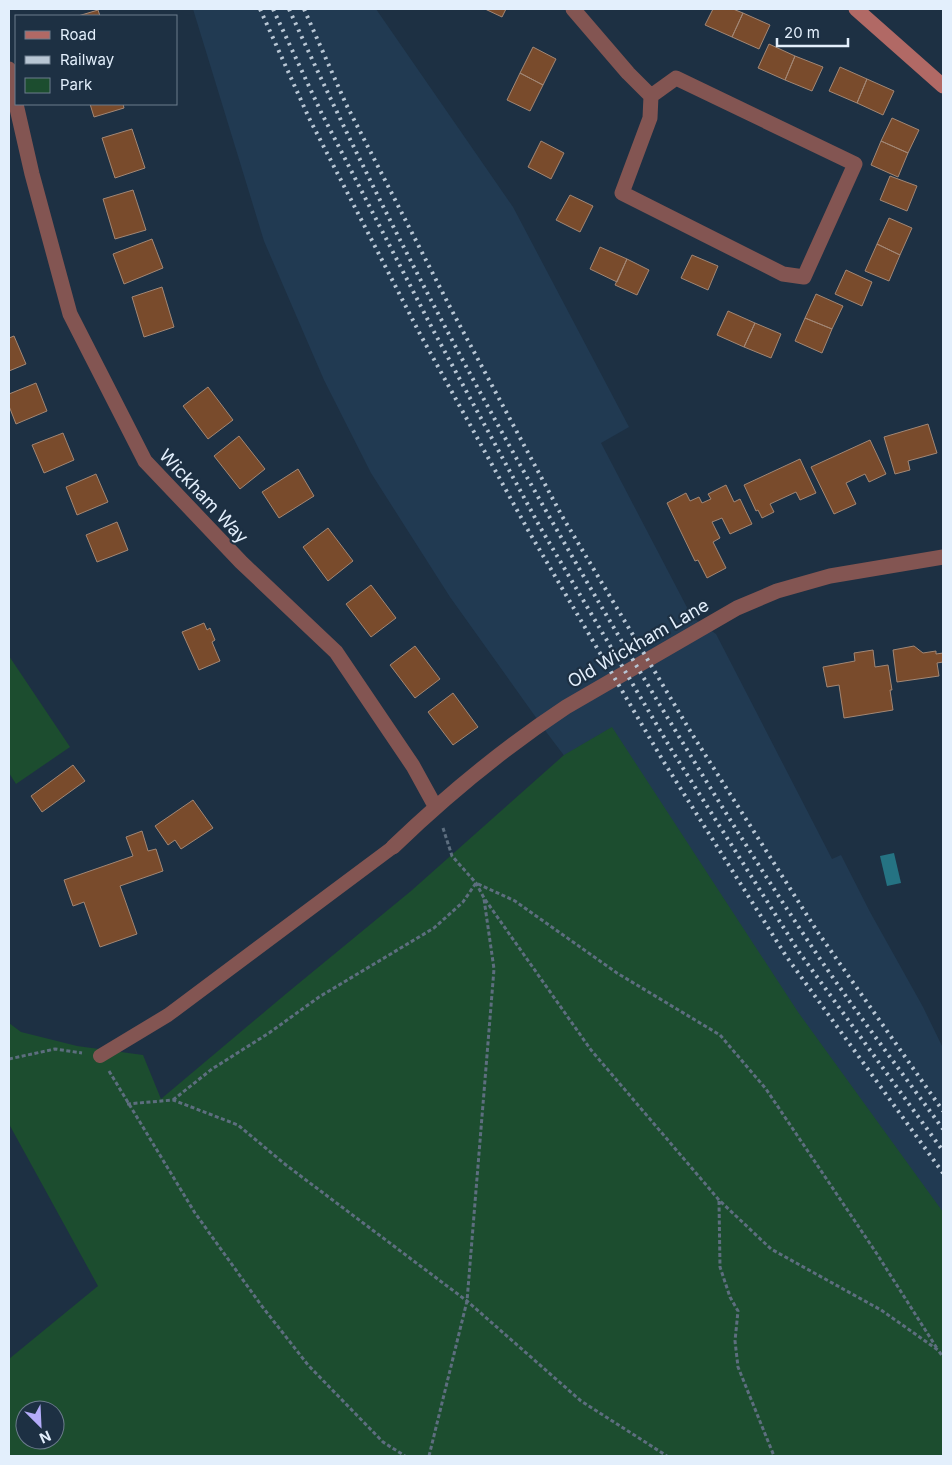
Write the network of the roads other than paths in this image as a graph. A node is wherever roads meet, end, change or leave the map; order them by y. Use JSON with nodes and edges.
{"nodes":[{"id":1,"x":573,"y":9,"type":"edge"},
{"id":2,"x":856,"y":9,"type":"edge"},
{"id":3,"x":9,"y":69,"type":"edge"},
{"id":4,"x":943,"y":86,"type":"edge"},
{"id":5,"x":651,"y":96,"type":"junction"},
{"id":6,"x":15,"y":98,"type":"edge"},
{"id":7,"x":16,"y":105,"type":"edge"},
{"id":8,"x":943,"y":557,"type":"edge"},
{"id":9,"x":435,"y":806,"type":"junction"},
{"id":10,"x":393,"y":847,"type":"joint"},
{"id":11,"x":100,"y":1056,"type":"road end"}],
"edges":[{"from":1,"to":5,"type":"street"},
{"from":2,"to":4,"type":"street"},
{"from":3,"to":6,"type":"street","name":"Wickham Way"},
{"from":5,"to":5,"type":"street"},
{"from":7,"to":9,"type":"street","name":"Wickham Way"},
{"from":8,"to":9,"type":"street","name":"Old Wickham Lane"},
{"from":9,"to":10,"type":"street","name":"Old Wickham Lane"},
{"from":10,"to":11,"type":"lane"}]}
